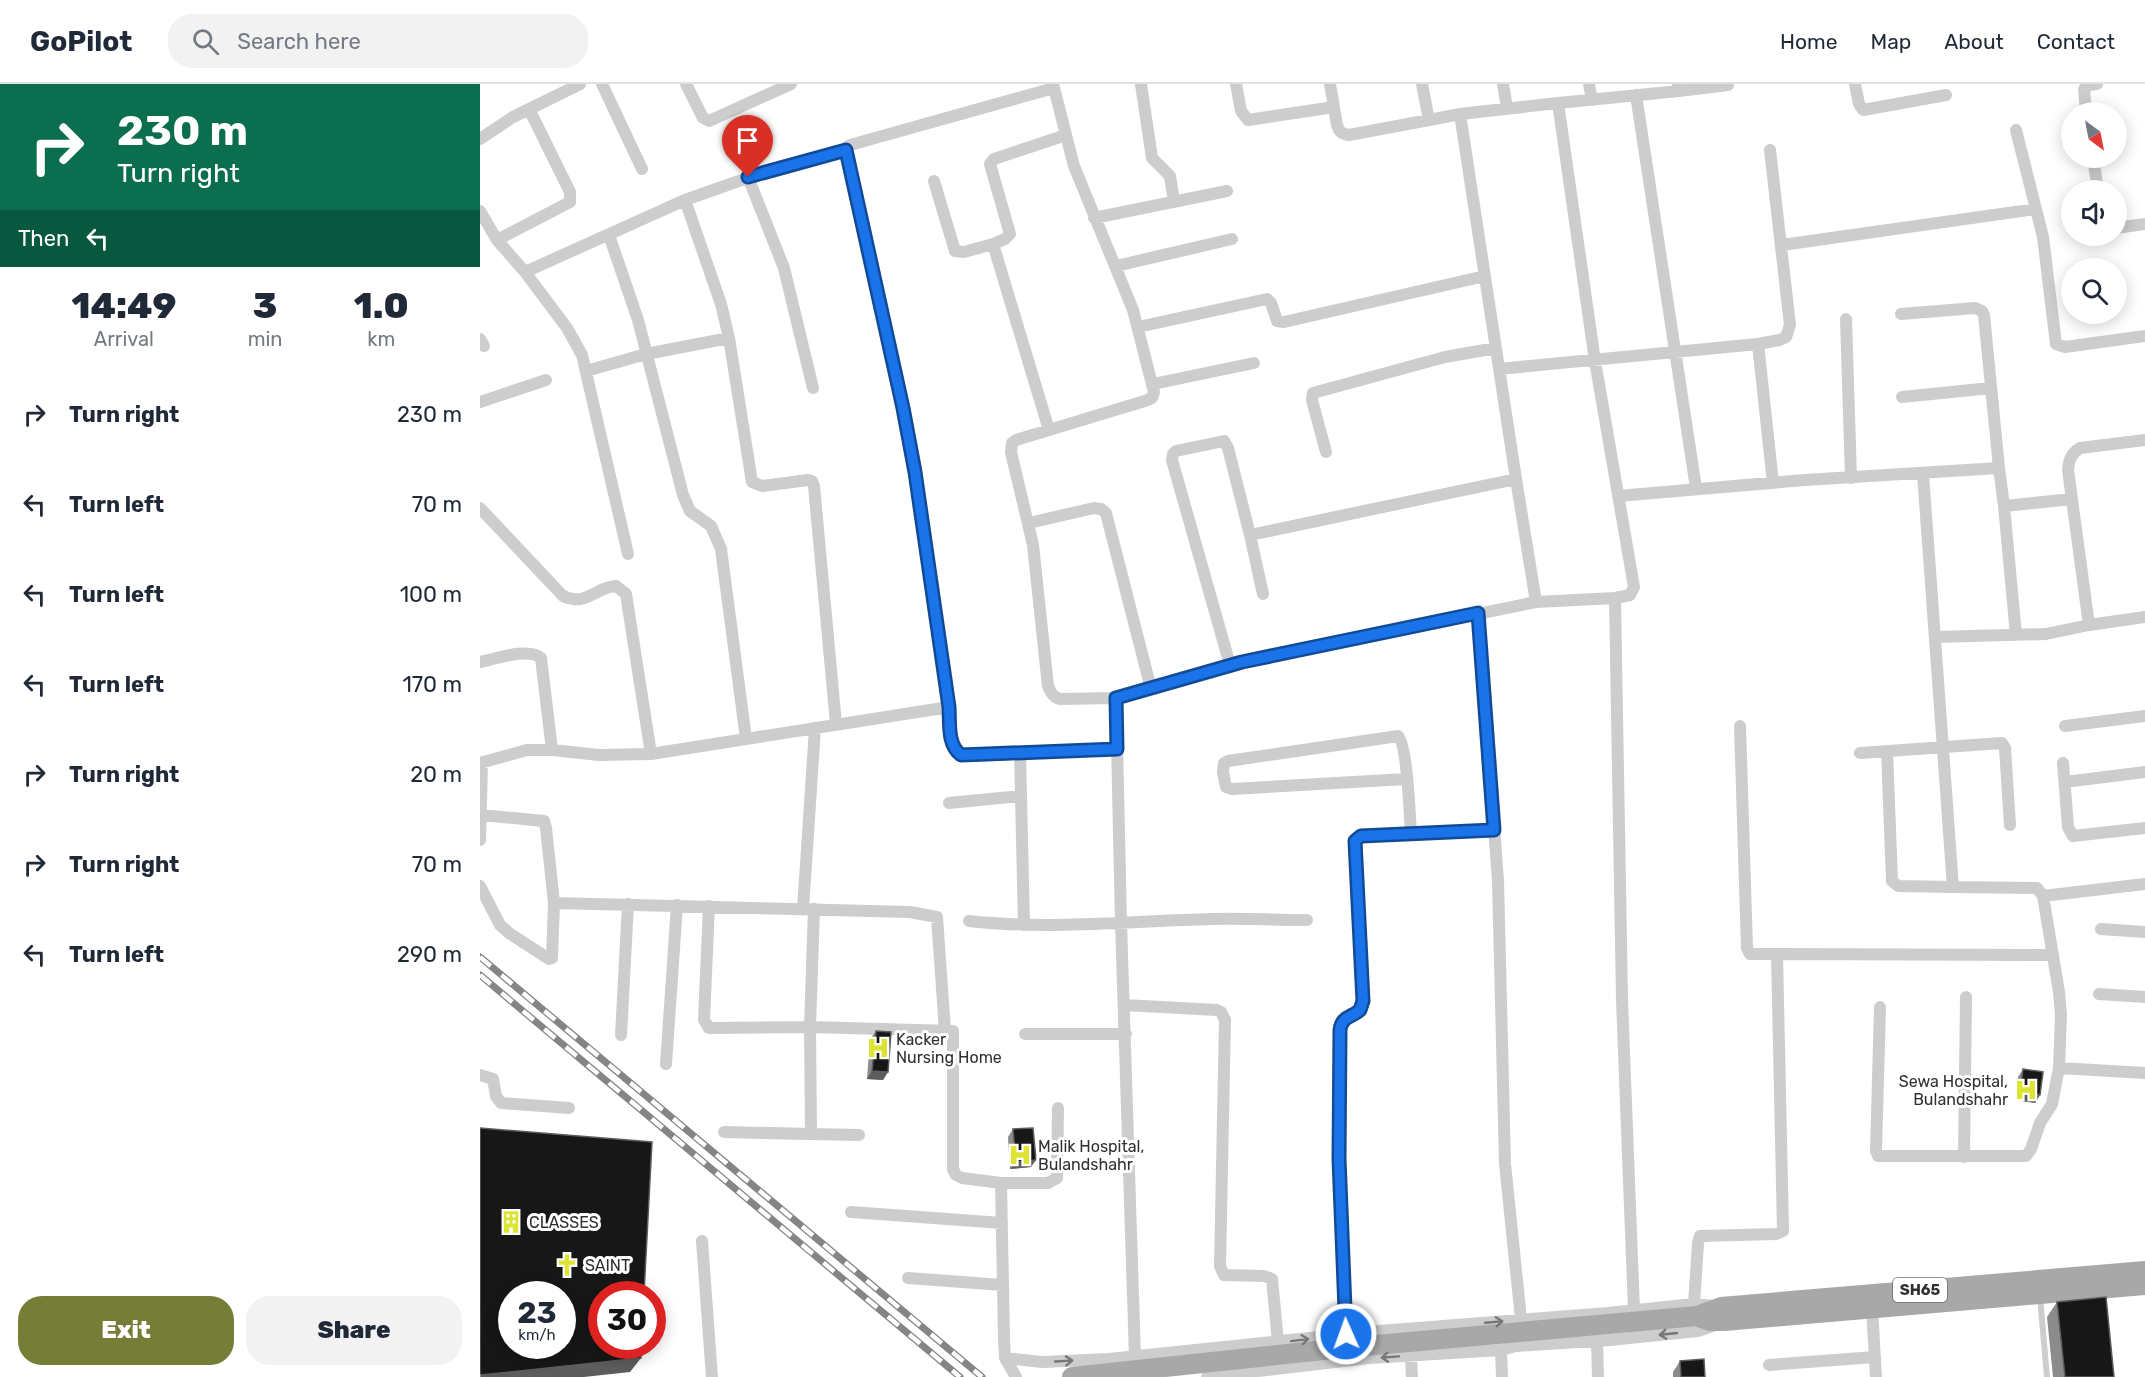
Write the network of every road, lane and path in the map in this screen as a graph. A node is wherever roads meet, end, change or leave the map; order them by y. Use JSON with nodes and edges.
{"nodes":[{"id":1,"x":580,"y":84,"type":"edge"},
{"id":2,"x":602,"y":84,"type":"edge"},
{"id":3,"x":686,"y":84,"type":"edge"},
{"id":4,"x":791,"y":84,"type":"edge"},
{"id":5,"x":1141,"y":84,"type":"edge"},
{"id":6,"x":1236,"y":84,"type":"edge"},
{"id":7,"x":1330,"y":84,"type":"edge"},
{"id":8,"x":1422,"y":84,"type":"edge"},
{"id":9,"x":1503,"y":84,"type":"edge"},
{"id":10,"x":1589,"y":84,"type":"edge"},
{"id":11,"x":1855,"y":84,"type":"edge"},
{"id":12,"x":2097,"y":84,"type":"edge"},
{"id":13,"x":1728,"y":85,"type":"edge"},
{"id":14,"x":1053,"y":86,"type":"edge"},
{"id":15,"x":1678,"y":88,"type":"edge"},
{"id":16,"x":556,"y":89,"type":"edge"},
{"id":17,"x":1636,"y":95,"type":"junction"},
{"id":18,"x":1946,"y":95,"type":"dead end"},
{"id":19,"x":1592,"y":100,"type":"junction"},
{"id":20,"x":2085,"y":102,"type":"edge"},
{"id":21,"x":1558,"y":103,"type":"junction"},
{"id":22,"x":1334,"y":107,"type":"junction"},
{"id":23,"x":1507,"y":108,"type":"junction"},
{"id":24,"x":530,"y":109,"type":"junction"},
{"id":25,"x":1460,"y":114,"type":"junction"},
{"id":26,"x":1429,"y":120,"type":"junction"},
{"id":27,"x":2016,"y":130,"type":"dead end"},
{"id":28,"x":1066,"y":135,"type":"junction"},
{"id":29,"x":480,"y":139,"type":"edge"},
{"id":30,"x":846,"y":150,"type":"junction"},
{"id":31,"x":1770,"y":150,"type":"dead end"},
{"id":32,"x":642,"y":169,"type":"dead end"},
{"id":33,"x":748,"y":177,"type":"junction"},
{"id":34,"x":934,"y":181,"type":"dead end"},
{"id":35,"x":1227,"y":191,"type":"dead end"},
{"id":36,"x":685,"y":200,"type":"junction"},
{"id":37,"x":1174,"y":202,"type":"junction"},
{"id":38,"x":2036,"y":209,"type":"junction"},
{"id":39,"x":480,"y":212,"type":"edge"},
{"id":40,"x":1095,"y":219,"type":"junction"},
{"id":41,"x":2145,"y":224,"type":"edge"},
{"id":42,"x":2127,"y":226,"type":"edge"},
{"id":43,"x":609,"y":235,"type":"junction"},
{"id":44,"x":1232,"y":239,"type":"dead end"},
{"id":45,"x":497,"y":240,"type":"junction"},
{"id":46,"x":993,"y":244,"type":"junction"},
{"id":47,"x":1782,"y":245,"type":"junction"},
{"id":48,"x":1116,"y":266,"type":"junction"},
{"id":49,"x":525,"y":272,"type":"junction"},
{"id":50,"x":1485,"y":276,"type":"junction"},
{"id":51,"x":1901,"y":314,"type":"dead end"},
{"id":52,"x":1846,"y":319,"type":"dead end"},
{"id":53,"x":1138,"y":327,"type":"junction"},
{"id":54,"x":2145,"y":336,"type":"edge"},
{"id":55,"x":729,"y":338,"type":"junction"},
{"id":56,"x":1758,"y":344,"type":"junction"},
{"id":57,"x":1496,"y":348,"type":"junction"},
{"id":58,"x":1676,"y":353,"type":"junction"},
{"id":59,"x":646,"y":354,"type":"junction"},
{"id":60,"x":1595,"y":361,"type":"junction"},
{"id":61,"x":1254,"y":363,"type":"dead end"},
{"id":62,"x":1499,"y":369,"type":"junction"},
{"id":63,"x":586,"y":371,"type":"junction"},
{"id":64,"x":546,"y":380,"type":"dead end"},
{"id":65,"x":1153,"y":384,"type":"junction"},
{"id":66,"x":813,"y":388,"type":"dead end"},
{"id":67,"x":1991,"y":388,"type":"junction"},
{"id":68,"x":1902,"y":397,"type":"dead end"},
{"id":69,"x":480,"y":402,"type":"edge"},
{"id":70,"x":1049,"y":430,"type":"junction"},
{"id":71,"x":2145,"y":440,"type":"edge"},
{"id":72,"x":1326,"y":452,"type":"dead end"},
{"id":73,"x":1999,"y":468,"type":"junction"},
{"id":74,"x":1923,"y":474,"type":"junction"},
{"id":75,"x":1851,"y":478,"type":"junction"},
{"id":76,"x":1516,"y":479,"type":"junction"},
{"id":77,"x":1773,"y":483,"type":"junction"},
{"id":78,"x":1696,"y":488,"type":"junction"},
{"id":79,"x":1618,"y":496,"type":"junction"},
{"id":80,"x":2072,"y":498,"type":"junction"},
{"id":81,"x":2004,"y":506,"type":"junction"},
{"id":82,"x":480,"y":508,"type":"edge"},
{"id":83,"x":1029,"y":523,"type":"junction"},
{"id":84,"x":1250,"y":535,"type":"junction"},
{"id":85,"x":628,"y":554,"type":"dead end"},
{"id":86,"x":1263,"y":594,"type":"dead end"},
{"id":87,"x":1615,"y":598,"type":"junction"},
{"id":88,"x":1536,"y":602,"type":"junction"},
{"id":89,"x":1478,"y":613,"type":"junction"},
{"id":90,"x":2145,"y":617,"type":"edge"},
{"id":91,"x":2090,"y":625,"type":"junction"},
{"id":92,"x":2016,"y":635,"type":"junction"},
{"id":93,"x":1935,"y":637,"type":"junction"},
{"id":94,"x":480,"y":662,"type":"edge"},
{"id":95,"x":1242,"y":662,"type":"junction"},
{"id":96,"x":1148,"y":689,"type":"junction"},
{"id":97,"x":1116,"y":698,"type":"junction"},
{"id":98,"x":949,"y":707,"type":"junction"},
{"id":99,"x":2145,"y":716,"type":"edge"},
{"id":100,"x":836,"y":724,"type":"junction"},
{"id":101,"x":1740,"y":726,"type":"dead end"},
{"id":102,"x":2065,"y":726,"type":"dead end"},
{"id":103,"x":815,"y":728,"type":"junction"},
{"id":104,"x":746,"y":739,"type":"junction"},
{"id":105,"x":1942,"y":746,"type":"junction"},
{"id":106,"x":1117,"y":749,"type":"junction"},
{"id":107,"x":552,"y":750,"type":"junction"},
{"id":108,"x":1887,"y":751,"type":"junction"},
{"id":109,"x":1020,"y":753,"type":"junction"},
{"id":110,"x":1860,"y":753,"type":"dead end"},
{"id":111,"x":651,"y":754,"type":"junction"},
{"id":112,"x":481,"y":763,"type":"edge"},
{"id":113,"x":2063,"y":763,"type":"dead end"},
{"id":114,"x":2145,"y":772,"type":"edge"},
{"id":115,"x":1406,"y":778,"type":"junction"},
{"id":116,"x":2065,"y":782,"type":"junction"},
{"id":117,"x":1021,"y":796,"type":"junction"},
{"id":118,"x":949,"y":803,"type":"dead end"},
{"id":119,"x":481,"y":815,"type":"edge"},
{"id":120,"x":2010,"y":825,"type":"dead end"},
{"id":121,"x":2145,"y":828,"type":"edge"},
{"id":122,"x":1494,"y":830,"type":"junction"},
{"id":123,"x":1411,"y":834,"type":"junction"},
{"id":124,"x":480,"y":840,"type":"edge"},
{"id":125,"x":2145,"y":884,"type":"edge"},
{"id":126,"x":480,"y":886,"type":"edge"},
{"id":127,"x":1953,"y":887,"type":"junction"},
{"id":128,"x":2043,"y":896,"type":"junction"},
{"id":129,"x":554,"y":903,"type":"junction"},
{"id":130,"x":628,"y":904,"type":"junction"},
{"id":131,"x":677,"y":905,"type":"junction"},
{"id":132,"x":709,"y":906,"type":"junction"},
{"id":133,"x":808,"y":909,"type":"junction"},
{"id":134,"x":1307,"y":920,"type":"dead end"},
{"id":135,"x":969,"y":921,"type":"dead end"},
{"id":136,"x":1121,"y":923,"type":"junction"},
{"id":137,"x":1024,"y":925,"type":"junction"},
{"id":138,"x":2101,"y":929,"type":"dead end"},
{"id":139,"x":2145,"y":932,"type":"edge"},
{"id":140,"x":2053,"y":955,"type":"junction"},
{"id":141,"x":1777,"y":956,"type":"junction"},
{"id":142,"x":2099,"y":994,"type":"dead end"},
{"id":143,"x":1966,"y":997,"type":"dead end"},
{"id":144,"x":2145,"y":997,"type":"edge"},
{"id":145,"x":1124,"y":1005,"type":"junction"},
{"id":146,"x":1880,"y":1007,"type":"dead end"},
{"id":147,"x":810,"y":1027,"type":"junction"},
{"id":148,"x":945,"y":1031,"type":"junction"},
{"id":149,"x":1025,"y":1034,"type":"dead end"},
{"id":150,"x":1126,"y":1034,"type":"junction"},
{"id":151,"x":621,"y":1035,"type":"dead end"},
{"id":152,"x":666,"y":1064,"type":"dead end"},
{"id":153,"x":2059,"y":1068,"type":"junction"},
{"id":154,"x":2145,"y":1073,"type":"edge"},
{"id":155,"x":480,"y":1075,"type":"edge"},
{"id":156,"x":569,"y":1108,"type":"dead end"},
{"id":157,"x":1058,"y":1108,"type":"dead end"},
{"id":158,"x":723,"y":1132,"type":"dead end"},
{"id":159,"x":811,"y":1134,"type":"junction"},
{"id":160,"x":860,"y":1135,"type":"dead end"},
{"id":161,"x":1964,"y":1157,"type":"junction"},
{"id":162,"x":1001,"y":1183,"type":"junction"},
{"id":163,"x":851,"y":1212,"type":"dead end"},
{"id":164,"x":1002,"y":1223,"type":"junction"},
{"id":165,"x":702,"y":1241,"type":"dead end"},
{"id":166,"x":2145,"y":1271,"type":"edge"},
{"id":167,"x":908,"y":1278,"type":"dead end"},
{"id":168,"x":1003,"y":1285,"type":"junction"},
{"id":169,"x":2145,"y":1285,"type":"edge"},
{"id":170,"x":2040,"y":1294,"type":"junction"},
{"id":171,"x":1872,"y":1308,"type":"junction"},
{"id":172,"x":1634,"y":1310,"type":"junction"},
{"id":173,"x":1695,"y":1310,"type":"junction"},
{"id":174,"x":1723,"y":1314,"type":"junction"},
{"id":175,"x":1521,"y":1319,"type":"junction"},
{"id":176,"x":1346,"y":1334,"type":"junction"},
{"id":177,"x":1597,"y":1341,"type":"junction"},
{"id":178,"x":1278,"y":1342,"type":"junction"},
{"id":179,"x":1502,"y":1350,"type":"junction"},
{"id":180,"x":1411,"y":1356,"type":"junction"},
{"id":181,"x":1135,"y":1357,"type":"junction"},
{"id":182,"x":1875,"y":1357,"type":"junction"},
{"id":183,"x":1005,"y":1358,"type":"junction"},
{"id":184,"x":1769,"y":1365,"type":"dead end"},
{"id":185,"x":711,"y":1377,"type":"edge"},
{"id":186,"x":1016,"y":1377,"type":"edge"},
{"id":187,"x":1072,"y":1377,"type":"edge"},
{"id":188,"x":1207,"y":1377,"type":"edge"},
{"id":189,"x":1412,"y":1377,"type":"edge"},
{"id":190,"x":1502,"y":1377,"type":"edge"},
{"id":191,"x":1598,"y":1377,"type":"edge"},
{"id":192,"x":1876,"y":1377,"type":"edge"},
{"id":193,"x":2047,"y":1377,"type":"edge"}],
"edges":[{"from":1,"to":16,"type":"street"},
{"from":2,"to":32,"type":"street"},
{"from":3,"to":4,"type":"street"},
{"from":5,"to":37,"type":"street"},
{"from":6,"to":22,"type":"street"},
{"from":7,"to":22,"type":"street"},
{"from":8,"to":26,"type":"street"},
{"from":9,"to":23,"type":"street"},
{"from":10,"to":19,"type":"street"},
{"from":11,"to":18,"type":"street"},
{"from":12,"to":20,"type":"street"},
{"from":13,"to":15,"type":"street"},
{"from":14,"to":28,"type":"street"},
{"from":14,"to":30,"type":"street"},
{"from":15,"to":17,"type":"street"},
{"from":16,"to":24,"type":"street"},
{"from":17,"to":19,"type":"street"},
{"from":17,"to":58,"type":"street"},
{"from":19,"to":21,"type":"street"},
{"from":21,"to":23,"type":"street"},
{"from":21,"to":60,"type":"street"},
{"from":22,"to":26,"type":"street"},
{"from":23,"to":25,"type":"street"},
{"from":24,"to":29,"type":"street"},
{"from":24,"to":45,"type":"street"},
{"from":25,"to":26,"type":"street"},
{"from":25,"to":50,"type":"street"},
{"from":27,"to":38,"type":"street"},
{"from":28,"to":40,"type":"street"},
{"from":28,"to":46,"type":"street"},
{"from":30,"to":33,"type":"street"},
{"from":30,"to":98,"type":"street"},
{"from":31,"to":47,"type":"street"},
{"from":33,"to":36,"type":"street"},
{"from":33,"to":66,"type":"street"},
{"from":34,"to":46,"type":"street"},
{"from":35,"to":37,"type":"street"},
{"from":36,"to":43,"type":"street"},
{"from":36,"to":55,"type":"street"},
{"from":37,"to":40,"type":"street"},
{"from":38,"to":47,"type":"street"},
{"from":38,"to":54,"type":"street"},
{"from":39,"to":45,"type":"street"},
{"from":40,"to":48,"type":"street"},
{"from":41,"to":42,"type":"street"},
{"from":43,"to":49,"type":"street"},
{"from":43,"to":59,"type":"street"},
{"from":44,"to":48,"type":"street"},
{"from":45,"to":49,"type":"street"},
{"from":46,"to":70,"type":"street"},
{"from":47,"to":56,"type":"street"},
{"from":48,"to":53,"type":"street"},
{"from":49,"to":63,"type":"street"},
{"from":50,"to":53,"type":"street"},
{"from":50,"to":57,"type":"street"},
{"from":51,"to":67,"type":"street"},
{"from":52,"to":75,"type":"street"},
{"from":53,"to":65,"type":"street"},
{"from":55,"to":59,"type":"street"},
{"from":55,"to":100,"type":"street"},
{"from":56,"to":58,"type":"street"},
{"from":56,"to":77,"type":"street"},
{"from":57,"to":62,"type":"street"},
{"from":57,"to":72,"type":"street"},
{"from":58,"to":60,"type":"street"},
{"from":58,"to":78,"type":"street"},
{"from":59,"to":63,"type":"street"},
{"from":59,"to":104,"type":"street"},
{"from":60,"to":62,"type":"street"},
{"from":60,"to":79,"type":"street"},
{"from":61,"to":65,"type":"street"},
{"from":62,"to":76,"type":"street"},
{"from":63,"to":85,"type":"street"},
{"from":64,"to":69,"type":"street"},
{"from":65,"to":70,"type":"street"},
{"from":67,"to":68,"type":"street"},
{"from":67,"to":73,"type":"street"},
{"from":70,"to":83,"type":"street"},
{"from":71,"to":80,"type":"street"},
{"from":73,"to":74,"type":"street"},
{"from":73,"to":81,"type":"street"},
{"from":74,"to":75,"type":"street"},
{"from":74,"to":93,"type":"street"},
{"from":75,"to":77,"type":"street"},
{"from":76,"to":84,"type":"street"},
{"from":76,"to":88,"type":"street"},
{"from":77,"to":78,"type":"street"},
{"from":78,"to":79,"type":"street"},
{"from":79,"to":87,"type":"street"},
{"from":80,"to":81,"type":"street"},
{"from":80,"to":91,"type":"street"},
{"from":81,"to":92,"type":"street"},
{"from":82,"to":111,"type":"street"},
{"from":83,"to":96,"type":"street"},
{"from":83,"to":97,"type":"street"},
{"from":84,"to":86,"type":"street"},
{"from":84,"to":95,"type":"street"},
{"from":87,"to":88,"type":"street"},
{"from":87,"to":172,"type":"street"},
{"from":88,"to":89,"type":"street"},
{"from":89,"to":95,"type":"street"},
{"from":89,"to":122,"type":"street"},
{"from":90,"to":91,"type":"street"},
{"from":91,"to":92,"type":"street"},
{"from":92,"to":93,"type":"street"},
{"from":93,"to":105,"type":"street"},
{"from":94,"to":107,"type":"street"},
{"from":95,"to":96,"type":"street"},
{"from":96,"to":97,"type":"street"},
{"from":97,"to":106,"type":"street"},
{"from":98,"to":100,"type":"street"},
{"from":98,"to":109,"type":"street"},
{"from":99,"to":102,"type":"street"},
{"from":100,"to":103,"type":"street"},
{"from":101,"to":141,"type":"street"},
{"from":103,"to":104,"type":"street"},
{"from":103,"to":133,"type":"street"},
{"from":104,"to":111,"type":"street"},
{"from":105,"to":108,"type":"street"},
{"from":105,"to":120,"type":"street"},
{"from":105,"to":127,"type":"street"},
{"from":106,"to":109,"type":"street"},
{"from":106,"to":136,"type":"street"},
{"from":107,"to":111,"type":"street"},
{"from":107,"to":112,"type":"street"},
{"from":108,"to":110,"type":"street"},
{"from":108,"to":127,"type":"street"},
{"from":109,"to":117,"type":"street"},
{"from":112,"to":119,"type":"street"},
{"from":113,"to":116,"type":"street"},
{"from":114,"to":116,"type":"street"},
{"from":115,"to":115,"type":"street"},
{"from":115,"to":123,"type":"street"},
{"from":116,"to":121,"type":"street"},
{"from":117,"to":118,"type":"street"},
{"from":117,"to":137,"type":"street"},
{"from":119,"to":124,"type":"street"},
{"from":119,"to":129,"type":"street"},
{"from":122,"to":123,"type":"street"},
{"from":122,"to":175,"type":"street"},
{"from":123,"to":176,"type":"street"},
{"from":125,"to":128,"type":"street"},
{"from":126,"to":129,"type":"street"},
{"from":127,"to":128,"type":"street"},
{"from":128,"to":140,"type":"street"},
{"from":129,"to":130,"type":"street"},
{"from":130,"to":131,"type":"street"},
{"from":130,"to":151,"type":"street"},
{"from":131,"to":132,"type":"street"},
{"from":131,"to":152,"type":"street"},
{"from":132,"to":133,"type":"street"},
{"from":132,"to":147,"type":"street"},
{"from":133,"to":147,"type":"street"},
{"from":133,"to":148,"type":"street"},
{"from":134,"to":136,"type":"street"},
{"from":135,"to":137,"type":"street"},
{"from":136,"to":137,"type":"street"},
{"from":136,"to":145,"type":"street"},
{"from":138,"to":139,"type":"street"},
{"from":140,"to":141,"type":"street"},
{"from":140,"to":153,"type":"street"},
{"from":141,"to":173,"type":"street"},
{"from":142,"to":144,"type":"street"},
{"from":143,"to":161,"type":"street"},
{"from":145,"to":150,"type":"street"},
{"from":145,"to":178,"type":"street"},
{"from":146,"to":161,"type":"street"},
{"from":147,"to":148,"type":"street"},
{"from":147,"to":159,"type":"street"},
{"from":148,"to":162,"type":"street"},
{"from":149,"to":150,"type":"street"},
{"from":150,"to":181,"type":"street"},
{"from":153,"to":154,"type":"street"},
{"from":153,"to":161,"type":"street"},
{"from":155,"to":156,"type":"street"},
{"from":157,"to":162,"type":"street"},
{"from":158,"to":159,"type":"street"},
{"from":159,"to":160,"type":"street"},
{"from":162,"to":164,"type":"street"},
{"from":163,"to":164,"type":"street"},
{"from":164,"to":168,"type":"street"},
{"from":165,"to":185,"type":"street"},
{"from":166,"to":174,"type":"main road","number":"SH65"},
{"from":167,"to":168,"type":"street"},
{"from":168,"to":183,"type":"street"},
{"from":169,"to":170,"type":"main road","number":"SH65"},
{"from":170,"to":171,"type":"main road","number":"SH65"},
{"from":170,"to":193,"type":"lane"},
{"from":171,"to":174,"type":"main road","number":"SH65"},
{"from":171,"to":182,"type":"street"},
{"from":172,"to":173,"type":"street"},
{"from":172,"to":175,"type":"street"},
{"from":173,"to":174,"type":"main road","number":"SH65"},
{"from":173,"to":187,"type":"main road","number":"SH65"},
{"from":174,"to":177,"type":"street","one_way":true},
{"from":176,"to":175,"type":"street","one_way":true},
{"from":178,"to":176,"type":"street","one_way":true},
{"from":177,"to":179,"type":"street"},
{"from":177,"to":191,"type":"street"},
{"from":178,"to":181,"type":"street"},
{"from":179,"to":180,"type":"street"},
{"from":179,"to":190,"type":"street"},
{"from":180,"to":188,"type":"street","one_way":true},
{"from":180,"to":189,"type":"street"},
{"from":183,"to":181,"type":"street","one_way":true},
{"from":182,"to":184,"type":"street"},
{"from":182,"to":192,"type":"street"},
{"from":183,"to":186,"type":"street"}]}
